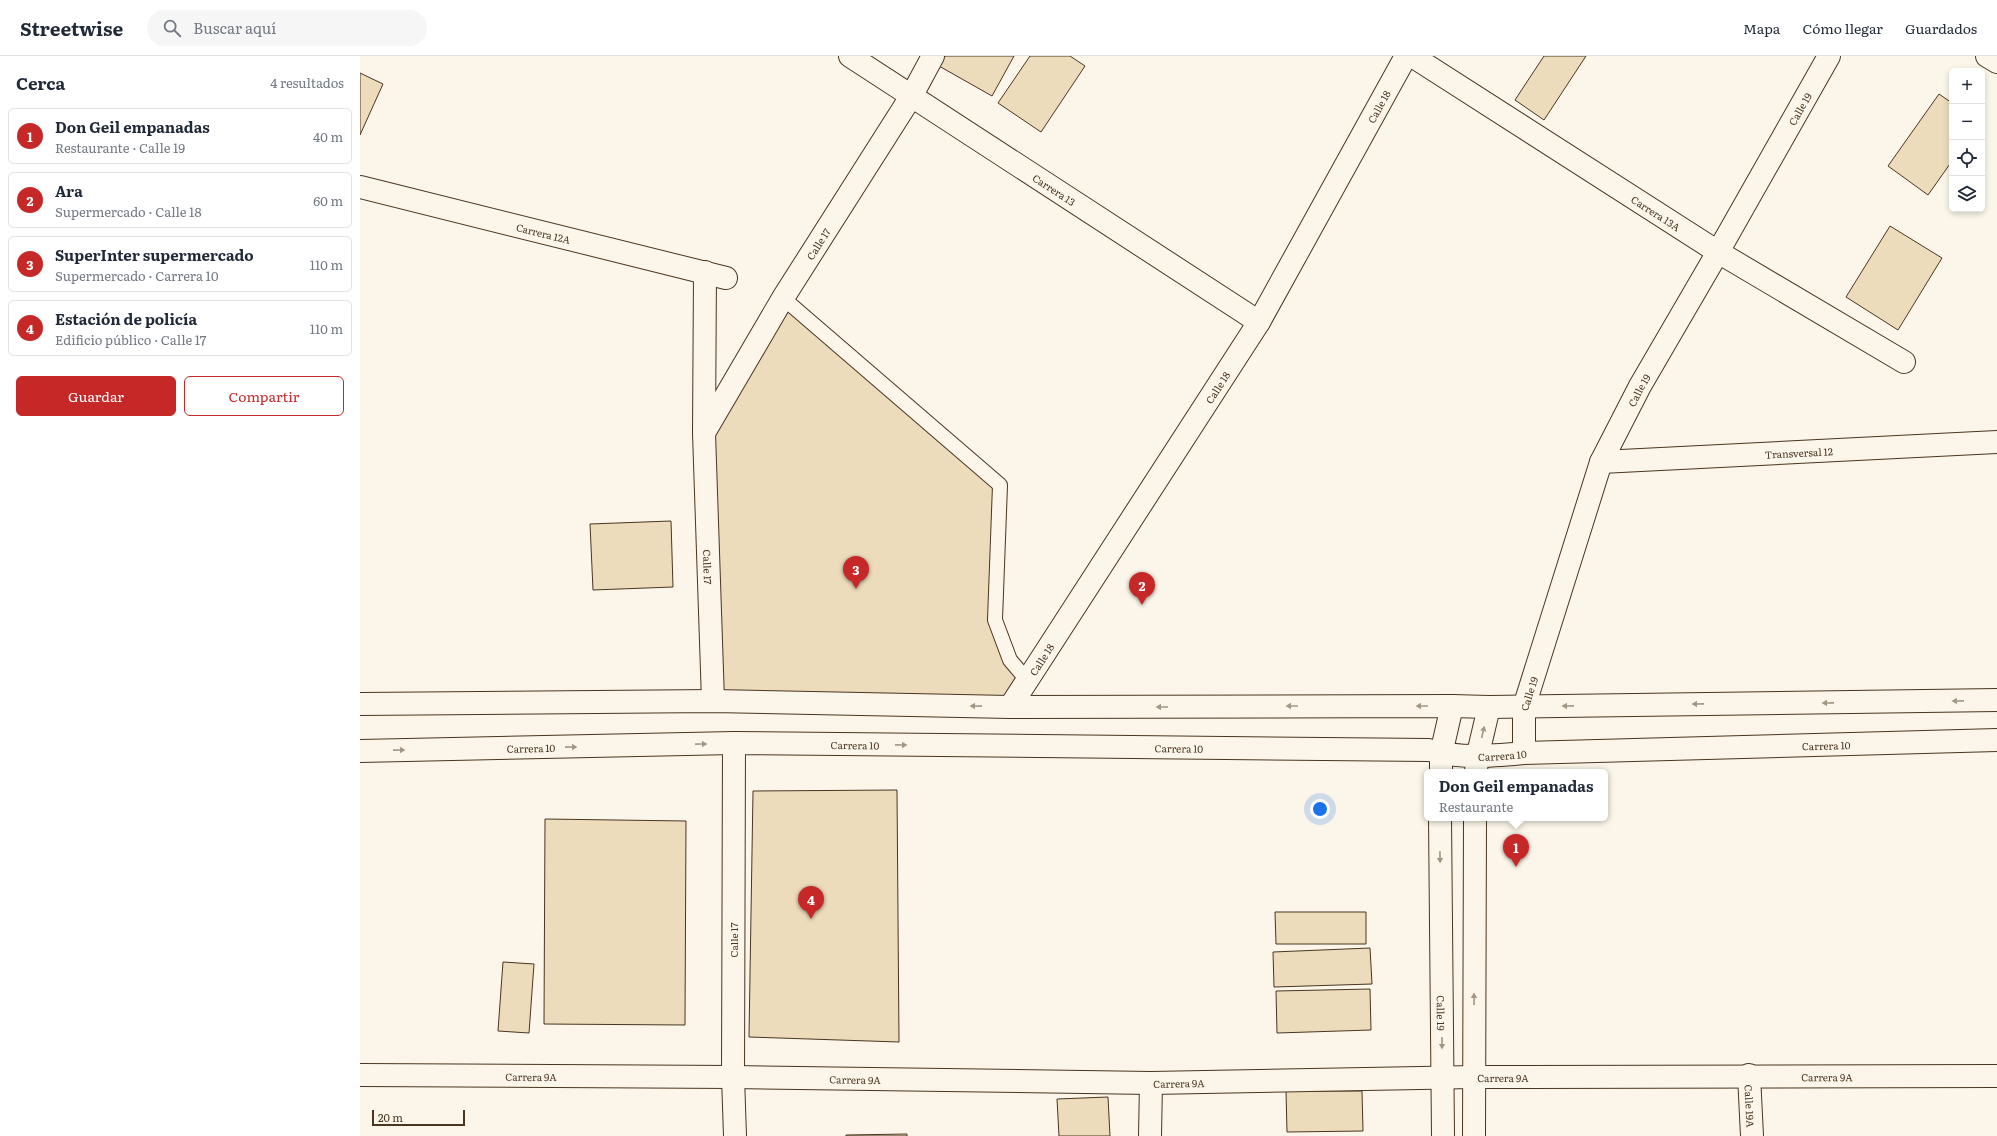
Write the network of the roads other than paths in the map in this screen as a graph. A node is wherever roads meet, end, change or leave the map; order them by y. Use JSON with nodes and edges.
{"nodes":[{"id":1,"x":850,"y":56,"type":"edge"},
{"id":2,"x":932,"y":56,"type":"edge"},
{"id":3,"x":1406,"y":56,"type":"edge"},
{"id":4,"x":1412,"y":56,"type":"edge"},
{"id":5,"x":1829,"y":56,"type":"edge"},
{"id":6,"x":1987,"y":56,"type":"edge"},
{"id":7,"x":1997,"y":62,"type":"edge"},
{"id":8,"x":912,"y":95,"type":"junction"},
{"id":9,"x":360,"y":187,"type":"edge"},
{"id":10,"x":1718,"y":252,"type":"junction"},
{"id":11,"x":705,"y":272,"type":"junction"},
{"id":12,"x":726,"y":278,"type":"dead end"},
{"id":13,"x":783,"y":298,"type":"junction"},
{"id":14,"x":1259,"y":322,"type":"junction"},
{"id":15,"x":1904,"y":362,"type":"dead end"},
{"id":16,"x":704,"y":433,"type":"junction"},
{"id":17,"x":1997,"y":442,"type":"edge"},
{"id":18,"x":1602,"y":462,"type":"junction"},
{"id":19,"x":1027,"y":680,"type":"junction"},
{"id":20,"x":1997,"y":700,"type":"edge"},
{"id":21,"x":713,"y":701,"type":"junction"},
{"id":22,"x":360,"y":704,"type":"edge"},
{"id":23,"x":1452,"y":706,"type":"junction"},
{"id":24,"x":1010,"y":707,"type":"junction"},
{"id":25,"x":1489,"y":707,"type":"junction"},
{"id":26,"x":1524,"y":707,"type":"junction"},
{"id":27,"x":1997,"y":740,"type":"edge"},
{"id":28,"x":734,"y":744,"type":"junction"},
{"id":29,"x":360,"y":751,"type":"edge"},
{"id":30,"x":1524,"y":753,"type":"junction"},
{"id":31,"x":1441,"y":763,"type":"edge"},
{"id":32,"x":1476,"y":765,"type":"edge"},
{"id":33,"x":1440,"y":821,"type":"edge"},
{"id":34,"x":1475,"y":821,"type":"edge"},
{"id":35,"x":360,"y":1075,"type":"edge"},
{"id":36,"x":1749,"y":1075,"type":"junction"},
{"id":37,"x":1997,"y":1076,"type":"edge"},
{"id":38,"x":733,"y":1077,"type":"junction"},
{"id":39,"x":1474,"y":1077,"type":"junction"},
{"id":40,"x":1443,"y":1078,"type":"junction"},
{"id":41,"x":1151,"y":1083,"type":"junction"},
{"id":42,"x":735,"y":1136,"type":"edge"},
{"id":43,"x":1150,"y":1136,"type":"edge"},
{"id":44,"x":1443,"y":1136,"type":"edge"},
{"id":45,"x":1474,"y":1136,"type":"edge"},
{"id":46,"x":1752,"y":1136,"type":"edge"}],
"edges":[{"from":1,"to":8,"type":"street","name":"Carrera 13"},
{"from":2,"to":8,"type":"street","name":"Calle 17"},
{"from":3,"to":14,"type":"street","name":"Calle 18"},
{"from":4,"to":10,"type":"street","name":"Carrera 13A"},
{"from":5,"to":10,"type":"street","name":"Calle 19"},
{"from":6,"to":7,"type":"street"},
{"from":8,"to":13,"type":"street","name":"Calle 17"},
{"from":8,"to":14,"type":"street","name":"Carrera 13"},
{"from":9,"to":11,"type":"street","name":"Carrera 12A"},
{"from":10,"to":15,"type":"street","name":"Carrera 13A"},
{"from":10,"to":18,"type":"street","name":"Calle 19"},
{"from":11,"to":12,"type":"street","name":"Carrera 12A"},
{"from":11,"to":16,"type":"street","name":"Calle 17"},
{"from":13,"to":16,"type":"street","name":"Calle 17"},
{"from":13,"to":19,"type":"lane"},
{"from":14,"to":19,"type":"street","name":"Calle 18"},
{"from":16,"to":21,"type":"street","name":"Calle 17"},
{"from":17,"to":18,"type":"street","name":"Transversal 12"},
{"from":18,"to":26,"type":"street","name":"Calle 19"},
{"from":19,"to":24,"type":"street","name":"Calle 18"},
{"from":20,"to":26,"type":"street","one_way":true},
{"from":21,"to":22,"type":"street"},
{"from":24,"to":21,"type":"street","one_way":true},
{"from":23,"to":24,"type":"street","one_way":true},
{"from":23,"to":25,"type":"street"},
{"from":23,"to":31,"type":"street"},
{"from":25,"to":26,"type":"street"},
{"from":32,"to":25,"type":"street","one_way":true},
{"from":26,"to":30,"type":"street","name":"Calle 19"},
{"from":27,"to":30,"type":"street","name":"Carrera 10"},
{"from":29,"to":28,"type":"street","name":"Carrera 10","one_way":true},
{"from":28,"to":31,"type":"street","name":"Carrera 10","one_way":true},
{"from":28,"to":38,"type":"street","name":"Calle 17"},
{"from":30,"to":32,"type":"street","name":"Carrera 10"},
{"from":31,"to":32,"type":"street","name":"Carrera 10"},
{"from":33,"to":40,"type":"street","name":"Calle 19","one_way":true},
{"from":39,"to":34,"type":"street","one_way":true},
{"from":35,"to":38,"type":"street","name":"Carrera 9A"},
{"from":36,"to":37,"type":"street","name":"Carrera 9A"},
{"from":36,"to":39,"type":"street","name":"Carrera 9A"},
{"from":36,"to":46,"type":"street","name":"Calle 19A"},
{"from":38,"to":41,"type":"street","name":"Carrera 9A"},
{"from":38,"to":42,"type":"street","name":"Calle 17"},
{"from":39,"to":40,"type":"street","name":"Carrera 9A"},
{"from":39,"to":45,"type":"street"},
{"from":40,"to":41,"type":"street","name":"Carrera 9A"},
{"from":40,"to":44,"type":"street","name":"Calle 19"},
{"from":41,"to":43,"type":"street"}]}
